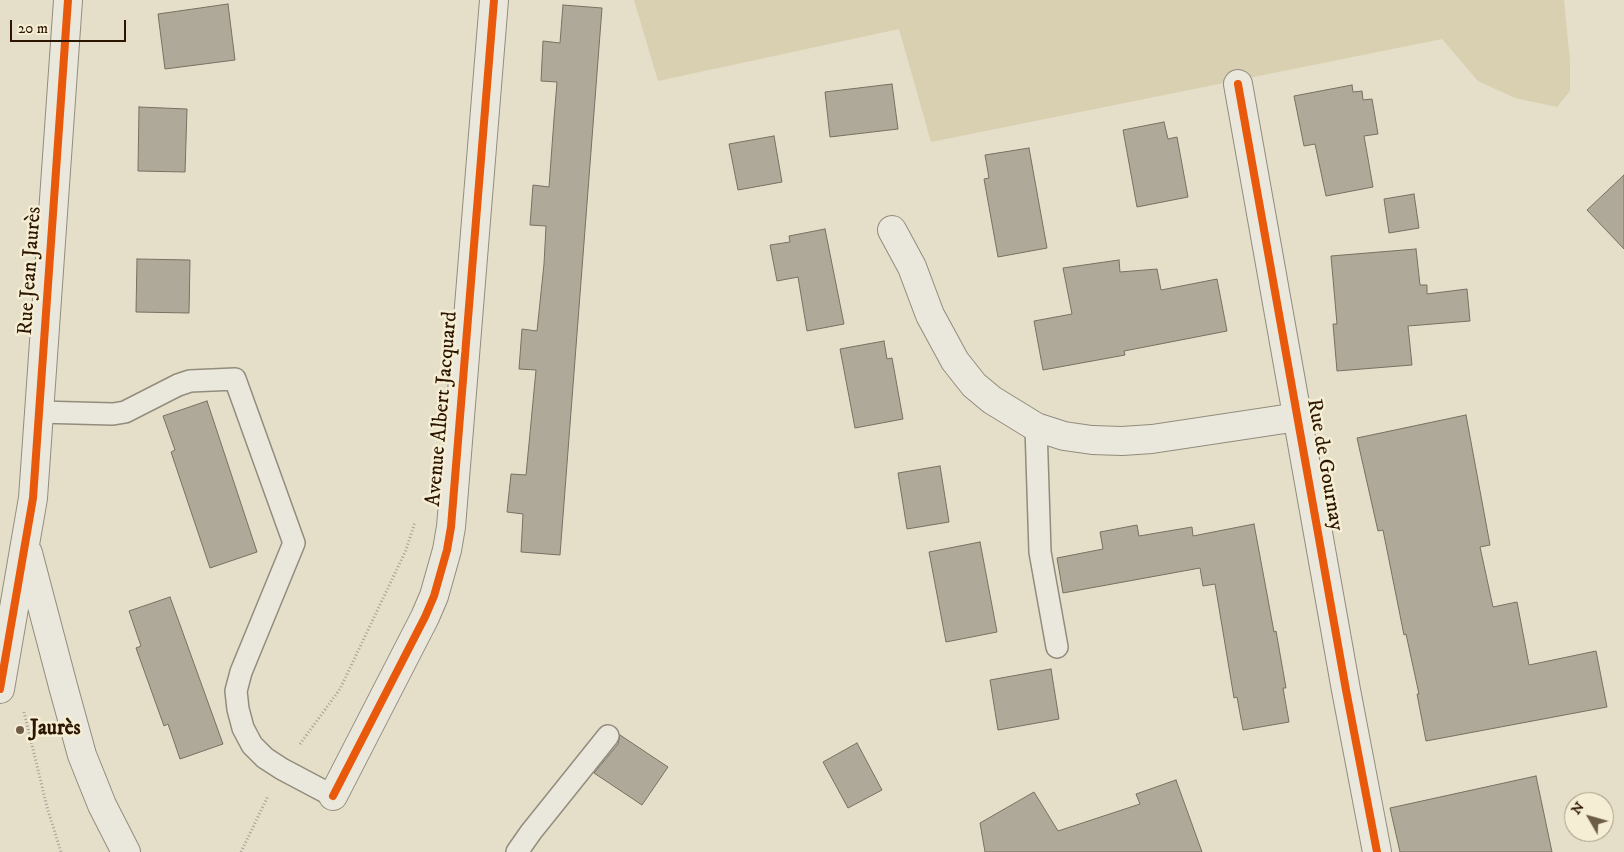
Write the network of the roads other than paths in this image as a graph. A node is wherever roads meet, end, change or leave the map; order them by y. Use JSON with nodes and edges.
{"nodes":[{"id":1,"x":68,"y":0,"type":"edge"},
{"id":2,"x":494,"y":0,"type":"edge"},
{"id":3,"x":1238,"y":84,"type":"dead end"},
{"id":4,"x":892,"y":230,"type":"dead end"},
{"id":5,"x":39,"y":412,"type":"junction"},
{"id":6,"x":1298,"y":417,"type":"junction"},
{"id":7,"x":1036,"y":427,"type":"junction"},
{"id":8,"x":26,"y":544,"type":"junction"},
{"id":9,"x":1057,"y":647,"type":"dead end"},
{"id":10,"x":0,"y":689,"type":"edge"},
{"id":11,"x":608,"y":736,"type":"dead end"},
{"id":12,"x":333,"y":796,"type":"joint"},
{"id":13,"x":126,"y":852,"type":"edge"},
{"id":14,"x":517,"y":852,"type":"edge"},
{"id":15,"x":1377,"y":852,"type":"edge"}],
"edges":[{"from":1,"to":5,"type":"street","name":"Rue Jean Jaurès"},
{"from":2,"to":12,"type":"street","name":"Avenue Albert Jacquard"},
{"from":3,"to":6,"type":"street","name":"Rue de Gournay"},
{"from":4,"to":7,"type":"street"},
{"from":5,"to":8,"type":"street","name":"Rue Jean Jaurès"},
{"from":5,"to":12,"type":"lane"},
{"from":6,"to":7,"type":"street"},
{"from":6,"to":15,"type":"street","name":"Rue de Gournay"},
{"from":7,"to":9,"type":"lane"},
{"from":8,"to":10,"type":"street","name":"Rue Jean Jaurès"},
{"from":8,"to":13,"type":"street"},
{"from":11,"to":14,"type":"lane"}]}
